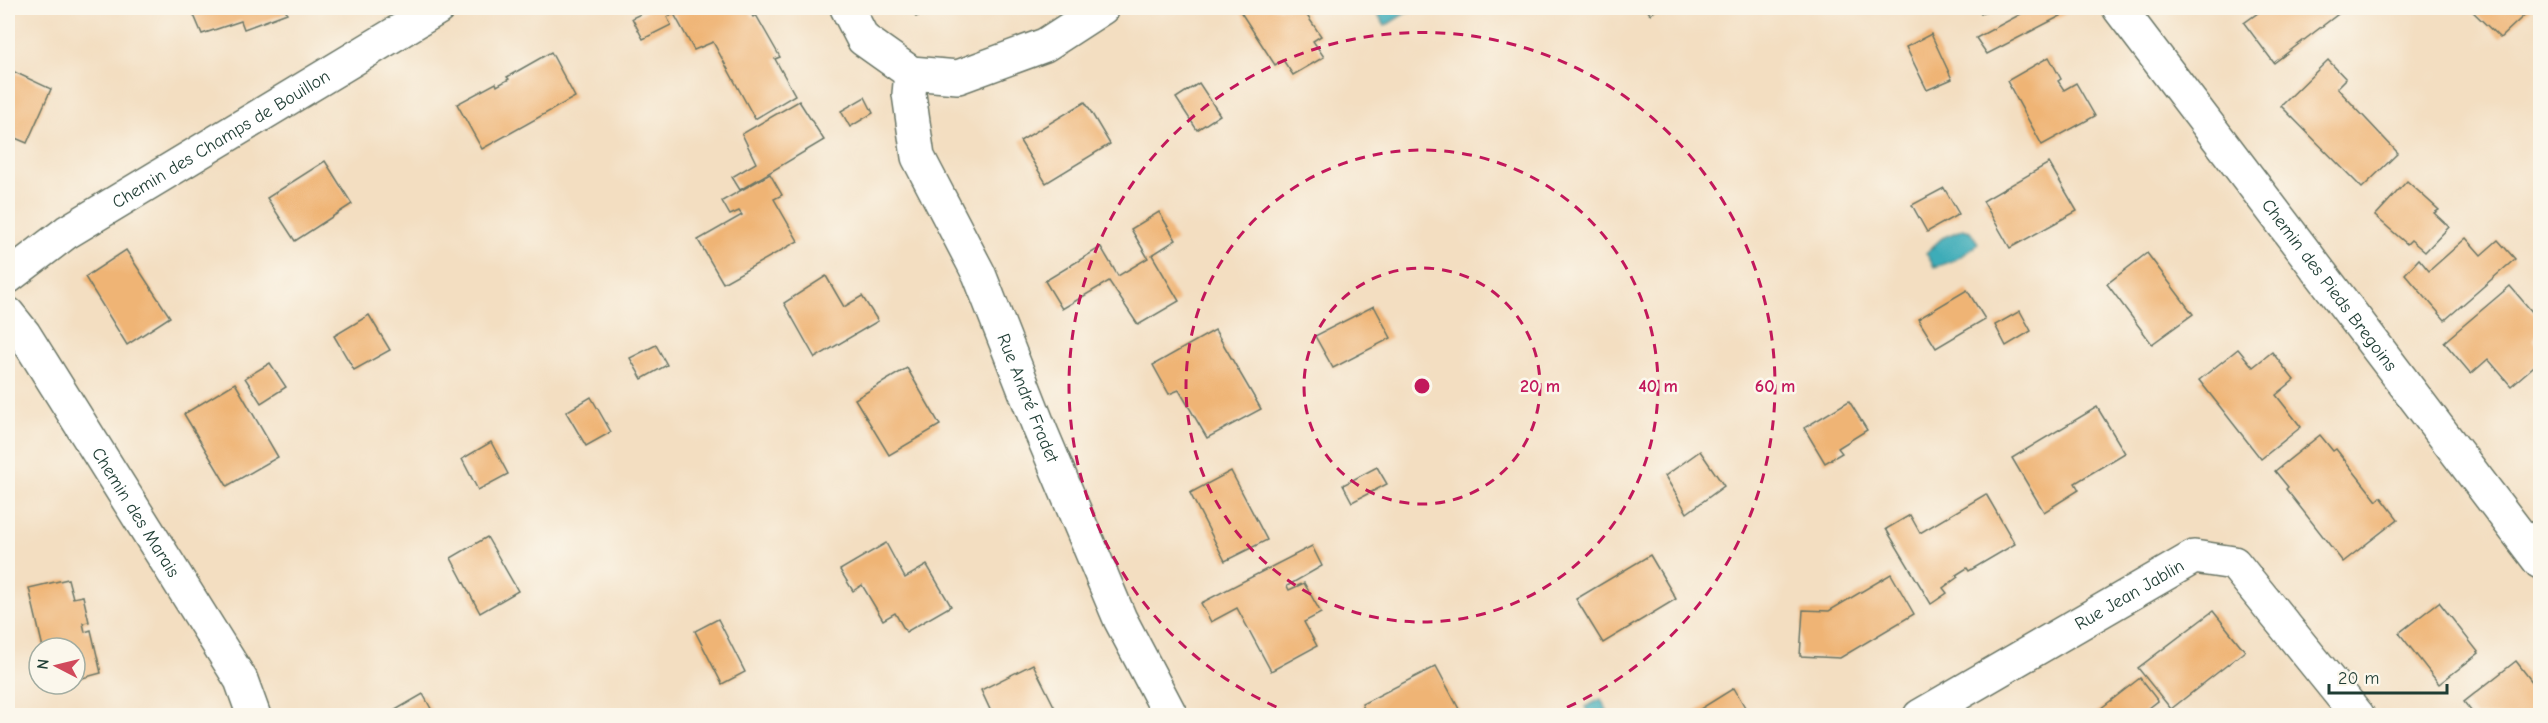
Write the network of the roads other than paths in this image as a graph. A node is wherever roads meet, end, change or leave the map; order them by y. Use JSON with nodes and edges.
{"nodes":[{"id":1,"x":438,"y":8,"type":"edge"},
{"id":2,"x":847,"y":8,"type":"edge"},
{"id":3,"x":1102,"y":8,"type":"edge"},
{"id":4,"x":2119,"y":8,"type":"edge"},
{"id":5,"x":911,"y":73,"type":"junction"},
{"id":6,"x":8,"y":277,"type":"edge"},
{"id":7,"x":8,"y":314,"type":"edge"},
{"id":8,"x":2541,"y":562,"type":"edge"},
{"id":9,"x":254,"y":716,"type":"edge"},
{"id":10,"x":1171,"y":716,"type":"edge"},
{"id":11,"x":1920,"y":716,"type":"edge"},
{"id":12,"x":2358,"y":716,"type":"edge"}],
"edges":[{"from":1,"to":6,"type":"street","name":"Chemin des Champs de Bouillon"},
{"from":2,"to":5,"type":"street"},
{"from":3,"to":5,"type":"street"},
{"from":4,"to":8,"type":"street","name":"Chemin des Pieds Bregoins"},
{"from":5,"to":10,"type":"street","name":"Rue André Fradet"},
{"from":7,"to":9,"type":"street","name":"Chemin des Marais"},
{"from":11,"to":12,"type":"street","name":"Rue Jean Jablin"}]}
